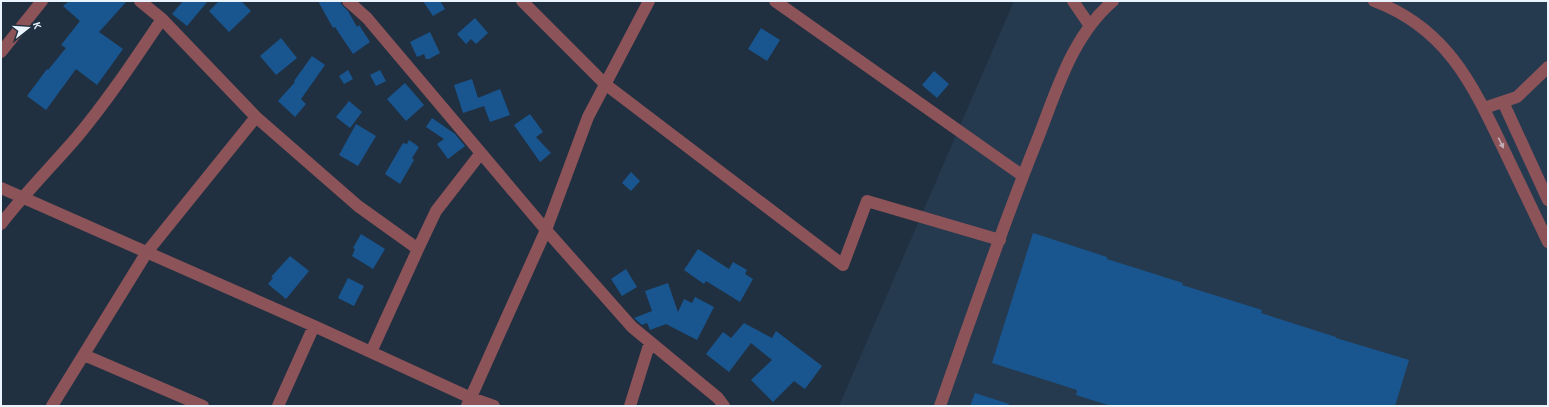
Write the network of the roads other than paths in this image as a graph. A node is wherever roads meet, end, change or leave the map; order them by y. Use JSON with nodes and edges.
{"nodes":[{"id":1,"x":42,"y":1,"type":"edge"},
{"id":2,"x":140,"y":1,"type":"edge"},
{"id":3,"x":348,"y":1,"type":"edge"},
{"id":4,"x":522,"y":1,"type":"edge"},
{"id":5,"x":649,"y":1,"type":"edge"},
{"id":6,"x":775,"y":1,"type":"edge"},
{"id":7,"x":1073,"y":1,"type":"edge"},
{"id":8,"x":1113,"y":1,"type":"edge"},
{"id":9,"x":1374,"y":1,"type":"edge"},
{"id":10,"x":162,"y":18,"type":"junction"},
{"id":11,"x":1090,"y":26,"type":"junction"},
{"id":12,"x":1,"y":52,"type":"edge"},
{"id":13,"x":1548,"y":67,"type":"edge"},
{"id":14,"x":605,"y":84,"type":"junction"},
{"id":15,"x":1503,"y":102,"type":"junction"},
{"id":16,"x":1484,"y":108,"type":"junction"},
{"id":17,"x":256,"y":117,"type":"junction"},
{"id":18,"x":481,"y":153,"type":"junction"},
{"id":19,"x":1023,"y":176,"type":"junction"},
{"id":20,"x":1,"y":188,"type":"edge"},
{"id":21,"x":22,"y":197,"type":"junction"},
{"id":22,"x":1548,"y":200,"type":"edge"},
{"id":23,"x":1,"y":224,"type":"edge"},
{"id":24,"x":546,"y":230,"type":"junction"},
{"id":25,"x":1000,"y":240,"type":"junction"},
{"id":26,"x":1548,"y":242,"type":"edge"},
{"id":27,"x":418,"y":249,"type":"junction"},
{"id":28,"x":147,"y":252,"type":"junction"},
{"id":29,"x":314,"y":326,"type":"junction"},
{"id":30,"x":650,"y":342,"type":"junction"},
{"id":31,"x":371,"y":352,"type":"junction"},
{"id":32,"x":84,"y":354,"type":"junction"},
{"id":33,"x":469,"y":402,"type":"edge"},
{"id":34,"x":52,"y":406,"type":"edge"},
{"id":35,"x":204,"y":406,"type":"edge"},
{"id":36,"x":278,"y":406,"type":"edge"},
{"id":37,"x":494,"y":406,"type":"edge"},
{"id":38,"x":630,"y":406,"type":"edge"},
{"id":39,"x":724,"y":406,"type":"edge"},
{"id":40,"x":940,"y":406,"type":"edge"}],
"edges":[{"from":1,"to":12,"type":"street"},
{"from":2,"to":10,"type":"street"},
{"from":3,"to":18,"type":"street"},
{"from":4,"to":14,"type":"street"},
{"from":5,"to":14,"type":"street"},
{"from":6,"to":19,"type":"street"},
{"from":7,"to":11,"type":"street"},
{"from":8,"to":11,"type":"street"},
{"from":9,"to":16,"type":"street"},
{"from":10,"to":17,"type":"street"},
{"from":10,"to":21,"type":"street"},
{"from":11,"to":19,"type":"street"},
{"from":13,"to":15,"type":"street"},
{"from":14,"to":24,"type":"street"},
{"from":14,"to":25,"type":"street"},
{"from":15,"to":16,"type":"street"},
{"from":15,"to":22,"type":"street"},
{"from":16,"to":26,"type":"street","one_way":true},
{"from":17,"to":27,"type":"street"},
{"from":17,"to":28,"type":"street"},
{"from":18,"to":24,"type":"street"},
{"from":18,"to":27,"type":"street"},
{"from":19,"to":25,"type":"street"},
{"from":20,"to":21,"type":"street"},
{"from":21,"to":23,"type":"street"},
{"from":21,"to":28,"type":"street"},
{"from":24,"to":30,"type":"street"},
{"from":24,"to":33,"type":"street"},
{"from":25,"to":40,"type":"street"},
{"from":27,"to":31,"type":"street"},
{"from":28,"to":29,"type":"street"},
{"from":28,"to":32,"type":"street"},
{"from":29,"to":31,"type":"street"},
{"from":29,"to":36,"type":"street"},
{"from":30,"to":38,"type":"street"},
{"from":30,"to":39,"type":"street"},
{"from":31,"to":33,"type":"street"},
{"from":32,"to":34,"type":"street"},
{"from":32,"to":35,"type":"street"},
{"from":33,"to":37,"type":"street"}]}
